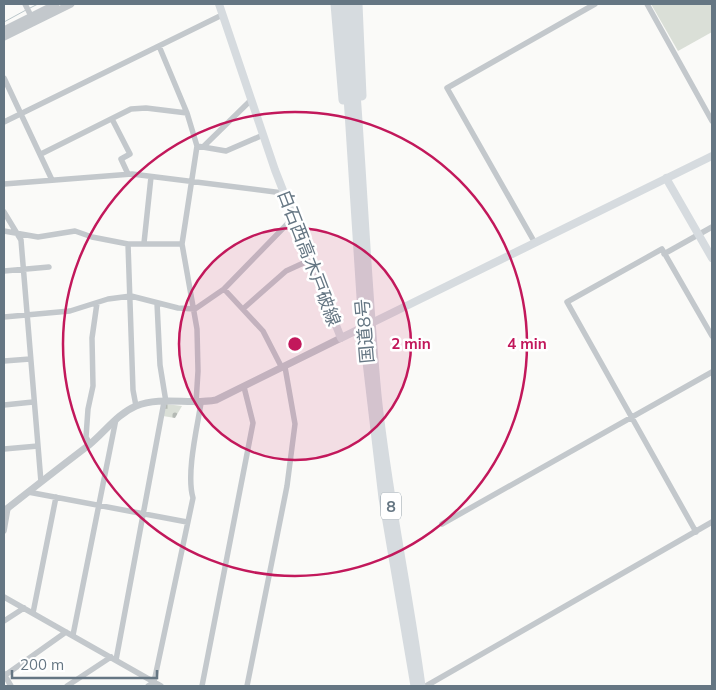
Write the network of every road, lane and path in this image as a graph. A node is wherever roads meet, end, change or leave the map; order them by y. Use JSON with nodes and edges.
{"nodes":[{"id":1,"x":25,"y":4,"type":"edge"},
{"id":2,"x":56,"y":4,"type":"edge"},
{"id":3,"x":71,"y":4,"type":"edge"},
{"id":4,"x":219,"y":4,"type":"edge"},
{"id":5,"x":336,"y":4,"type":"edge"},
{"id":6,"x":342,"y":4,"type":"edge"},
{"id":7,"x":350,"y":4,"type":"edge"},
{"id":8,"x":358,"y":4,"type":"edge"},
{"id":9,"x":595,"y":4,"type":"edge"},
{"id":10,"x":647,"y":4,"type":"edge"},
{"id":11,"x":222,"y":14,"type":"junction"},
{"id":12,"x":33,"y":19,"type":"junction"},
{"id":13,"x":4,"y":30,"type":"edge"},
{"id":14,"x":4,"y":37,"type":"edge"},
{"id":15,"x":159,"y":46,"type":"junction"},
{"id":16,"x":4,"y":78,"type":"edge"},
{"id":17,"x":250,"y":101,"type":"junction"},
{"id":18,"x":187,"y":112,"type":"junction"},
{"id":19,"x":21,"y":114,"type":"junction"},
{"id":20,"x":112,"y":119,"type":"junction"},
{"id":21,"x":712,"y":121,"type":"edge"},
{"id":22,"x":4,"y":122,"type":"edge"},
{"id":23,"x":351,"y":134,"type":"junction"},
{"id":24,"x":262,"y":136,"type":"junction"},
{"id":25,"x":201,"y":146,"type":"junction"},
{"id":26,"x":41,"y":154,"type":"junction"},
{"id":27,"x":359,"y":154,"type":"junction"},
{"id":28,"x":712,"y":156,"type":"edge"},
{"id":29,"x":128,"y":174,"type":"junction"},
{"id":30,"x":151,"y":177,"type":"junction"},
{"id":31,"x":666,"y":178,"type":"junction"},
{"id":32,"x":52,"y":180,"type":"junction"},
{"id":33,"x":191,"y":182,"type":"junction"},
{"id":34,"x":4,"y":184,"type":"edge"},
{"id":35,"x":283,"y":193,"type":"junction"},
{"id":36,"x":4,"y":212,"type":"edge"},
{"id":37,"x":294,"y":218,"type":"junction"},
{"id":38,"x":712,"y":227,"type":"edge"},
{"id":39,"x":4,"y":231,"type":"edge"},
{"id":40,"x":19,"y":234,"type":"junction"},
{"id":41,"x":700,"y":234,"type":"junction"},
{"id":42,"x":534,"y":243,"type":"junction"},
{"id":43,"x":128,"y":244,"type":"junction"},
{"id":44,"x":144,"y":244,"type":"junction"},
{"id":45,"x":182,"y":244,"type":"junction"},
{"id":46,"x":664,"y":254,"type":"junction"},
{"id":47,"x":712,"y":258,"type":"edge"},
{"id":48,"x":310,"y":260,"type":"junction"},
{"id":49,"x":49,"y":267,"type":"dead end"},
{"id":50,"x":23,"y":270,"type":"junction"},
{"id":51,"x":4,"y":271,"type":"edge"},
{"id":52,"x":224,"y":289,"type":"junction"},
{"id":53,"x":131,"y":296,"type":"junction"},
{"id":54,"x":97,"y":303,"type":"junction"},
{"id":55,"x":157,"y":303,"type":"junction"},
{"id":56,"x":244,"y":308,"type":"junction"},
{"id":57,"x":195,"y":309,"type":"junction"},
{"id":58,"x":27,"y":316,"type":"junction"},
{"id":59,"x":4,"y":317,"type":"edge"},
{"id":60,"x":709,"y":325,"type":"edge"},
{"id":61,"x":367,"y":326,"type":"junction"},
{"id":62,"x":346,"y":336,"type":"junction"},
{"id":63,"x":712,"y":336,"type":"edge"},
{"id":64,"x":30,"y":359,"type":"junction"},
{"id":65,"x":4,"y":361,"type":"edge"},
{"id":66,"x":284,"y":367,"type":"junction"},
{"id":67,"x":712,"y":372,"type":"edge"},
{"id":68,"x":244,"y":387,"type":"junction"},
{"id":69,"x":33,"y":402,"type":"junction"},
{"id":70,"x":165,"y":402,"type":"junction"},
{"id":71,"x":198,"y":403,"type":"junction"},
{"id":72,"x":4,"y":405,"type":"edge"},
{"id":73,"x":136,"y":406,"type":"junction"},
{"id":74,"x":633,"y":418,"type":"junction"},
{"id":75,"x":116,"y":419,"type":"junction"},
{"id":76,"x":90,"y":444,"type":"junction"},
{"id":77,"x":38,"y":446,"type":"junction"},
{"id":78,"x":4,"y":449,"type":"edge"},
{"id":79,"x":41,"y":482,"type":"junction"},
{"id":80,"x":28,"y":492,"type":"junction"},
{"id":81,"x":56,"y":497,"type":"junction"},
{"id":82,"x":100,"y":505,"type":"junction"},
{"id":83,"x":6,"y":510,"type":"edge"},
{"id":84,"x":144,"y":513,"type":"junction"},
{"id":85,"x":187,"y":522,"type":"junction"},
{"id":86,"x":712,"y":522,"type":"edge"},
{"id":87,"x":442,"y":524,"type":"dead end"},
{"id":88,"x":4,"y":531,"type":"edge"},
{"id":89,"x":696,"y":532,"type":"junction"},
{"id":90,"x":4,"y":597,"type":"edge"},
{"id":91,"x":24,"y":608,"type":"junction"},
{"id":92,"x":33,"y":613,"type":"junction"},
{"id":93,"x":4,"y":621,"type":"edge"},
{"id":94,"x":66,"y":632,"type":"junction"},
{"id":95,"x":73,"y":636,"type":"junction"},
{"id":96,"x":114,"y":659,"type":"junction"},
{"id":97,"x":4,"y":675,"type":"edge"},
{"id":98,"x":154,"y":682,"type":"junction"},
{"id":99,"x":12,"y":686,"type":"edge"},
{"id":100,"x":67,"y":686,"type":"edge"},
{"id":101,"x":148,"y":686,"type":"edge"},
{"id":102,"x":161,"y":686,"type":"edge"},
{"id":103,"x":202,"y":686,"type":"edge"},
{"id":104,"x":247,"y":686,"type":"edge"},
{"id":105,"x":415,"y":686,"type":"edge"},
{"id":106,"x":421,"y":686,"type":"edge"},
{"id":107,"x":426,"y":686,"type":"edge"}],
"edges":[{"from":1,"to":12,"type":"street"},
{"from":2,"to":12,"type":"street"},
{"from":3,"to":12,"type":"street"},
{"from":4,"to":11,"type":"main road","name":"白石西高木戸破線"},
{"from":5,"to":23,"type":"highway"},
{"from":6,"to":23,"type":"highway","name":"国道8号","number":"8"},
{"from":7,"to":27,"type":"highway","name":"国道8号","number":"8"},
{"from":8,"to":27,"type":"highway"},
{"from":9,"to":42,"type":"street"},
{"from":10,"to":21,"type":"street"},
{"from":11,"to":15,"type":"street"},
{"from":11,"to":17,"type":"main road","name":"白石西高木戸破線"},
{"from":12,"to":13,"type":"street"},
{"from":12,"to":14,"type":"street"},
{"from":15,"to":18,"type":"street"},
{"from":15,"to":19,"type":"street"},
{"from":16,"to":19,"type":"street"},
{"from":17,"to":24,"type":"main road","name":"白石西高木戸破線"},
{"from":17,"to":25,"type":"street"},
{"from":18,"to":20,"type":"street"},
{"from":18,"to":25,"type":"street"},
{"from":19,"to":22,"type":"street"},
{"from":19,"to":26,"type":"street"},
{"from":20,"to":26,"type":"street"},
{"from":20,"to":29,"type":"street"},
{"from":23,"to":61,"type":"highway","name":"国道8号","number":"8"},
{"from":24,"to":25,"type":"street"},
{"from":24,"to":35,"type":"main road","name":"白石西高木戸破線"},
{"from":25,"to":33,"type":"street"},
{"from":26,"to":32,"type":"street"},
{"from":27,"to":61,"type":"highway","name":"国道8号","number":"8"},
{"from":28,"to":31,"type":"main road","name":"白石西高木戸破線"},
{"from":29,"to":30,"type":"street"},
{"from":29,"to":32,"type":"street"},
{"from":30,"to":33,"type":"street"},
{"from":30,"to":44,"type":"street"},
{"from":31,"to":41,"type":"main road"},
{"from":31,"to":42,"type":"main road","name":"白石西高木戸破線"},
{"from":32,"to":34,"type":"street"},
{"from":33,"to":35,"type":"street"},
{"from":33,"to":45,"type":"street"},
{"from":35,"to":37,"type":"main road","name":"白石西高木戸破線"},
{"from":36,"to":40,"type":"street"},
{"from":37,"to":48,"type":"main road","name":"白石西高木戸破線"},
{"from":37,"to":52,"type":"street"},
{"from":38,"to":41,"type":"street"},
{"from":39,"to":40,"type":"street"},
{"from":40,"to":43,"type":"street"},
{"from":40,"to":50,"type":"street"},
{"from":41,"to":46,"type":"street"},
{"from":41,"to":47,"type":"main road"},
{"from":42,"to":61,"type":"main road","name":"白石西高木戸破線"},
{"from":43,"to":44,"type":"street"},
{"from":43,"to":53,"type":"street"},
{"from":44,"to":45,"type":"street"},
{"from":45,"to":57,"type":"street"},
{"from":46,"to":60,"type":"street"},
{"from":46,"to":74,"type":"street"},
{"from":48,"to":56,"type":"street"},
{"from":48,"to":62,"type":"main road","name":"白石西高木戸破線"},
{"from":49,"to":50,"type":"street"},
{"from":50,"to":51,"type":"street"},
{"from":50,"to":58,"type":"street"},
{"from":52,"to":56,"type":"street"},
{"from":52,"to":57,"type":"street"},
{"from":53,"to":54,"type":"street"},
{"from":53,"to":55,"type":"street"},
{"from":53,"to":73,"type":"street"},
{"from":54,"to":58,"type":"street"},
{"from":54,"to":76,"type":"street"},
{"from":55,"to":57,"type":"street"},
{"from":55,"to":70,"type":"street"},
{"from":56,"to":66,"type":"street"},
{"from":57,"to":71,"type":"street"},
{"from":58,"to":59,"type":"street"},
{"from":58,"to":64,"type":"street"},
{"from":60,"to":63,"type":"street"},
{"from":61,"to":62,"type":"main road","name":"白石西高木戸破線"},
{"from":61,"to":105,"type":"highway","name":"国道8号","number":"8"},
{"from":61,"to":106,"type":"highway","name":"国道8号","number":"8"},
{"from":62,"to":66,"type":"street"},
{"from":64,"to":65,"type":"street"},
{"from":64,"to":69,"type":"street"},
{"from":66,"to":68,"type":"street"},
{"from":66,"to":104,"type":"street"},
{"from":67,"to":74,"type":"street"},
{"from":68,"to":71,"type":"street"},
{"from":68,"to":103,"type":"street"},
{"from":69,"to":72,"type":"street"},
{"from":69,"to":77,"type":"street"},
{"from":70,"to":71,"type":"street"},
{"from":70,"to":73,"type":"street"},
{"from":70,"to":84,"type":"street"},
{"from":71,"to":85,"type":"street"},
{"from":73,"to":75,"type":"street"},
{"from":74,"to":87,"type":"street"},
{"from":74,"to":89,"type":"street"},
{"from":75,"to":76,"type":"street"},
{"from":75,"to":82,"type":"street"},
{"from":76,"to":79,"type":"street"},
{"from":77,"to":78,"type":"street"},
{"from":77,"to":79,"type":"street"},
{"from":79,"to":80,"type":"street"},
{"from":80,"to":81,"type":"street"},
{"from":80,"to":83,"type":"street"},
{"from":81,"to":82,"type":"street"},
{"from":81,"to":92,"type":"street"},
{"from":82,"to":84,"type":"street"},
{"from":82,"to":95,"type":"street"},
{"from":83,"to":88,"type":"street"},
{"from":84,"to":85,"type":"street"},
{"from":84,"to":96,"type":"street"},
{"from":85,"to":98,"type":"street"},
{"from":86,"to":89,"type":"street"},
{"from":89,"to":107,"type":"street"},
{"from":90,"to":91,"type":"street"},
{"from":91,"to":92,"type":"street"},
{"from":91,"to":93,"type":"street"},
{"from":92,"to":94,"type":"street"},
{"from":94,"to":95,"type":"street"},
{"from":94,"to":97,"type":"street"},
{"from":95,"to":96,"type":"street"},
{"from":96,"to":98,"type":"street"},
{"from":96,"to":100,"type":"street"},
{"from":97,"to":99,"type":"street"},
{"from":98,"to":101,"type":"street"},
{"from":98,"to":102,"type":"street"}]}
